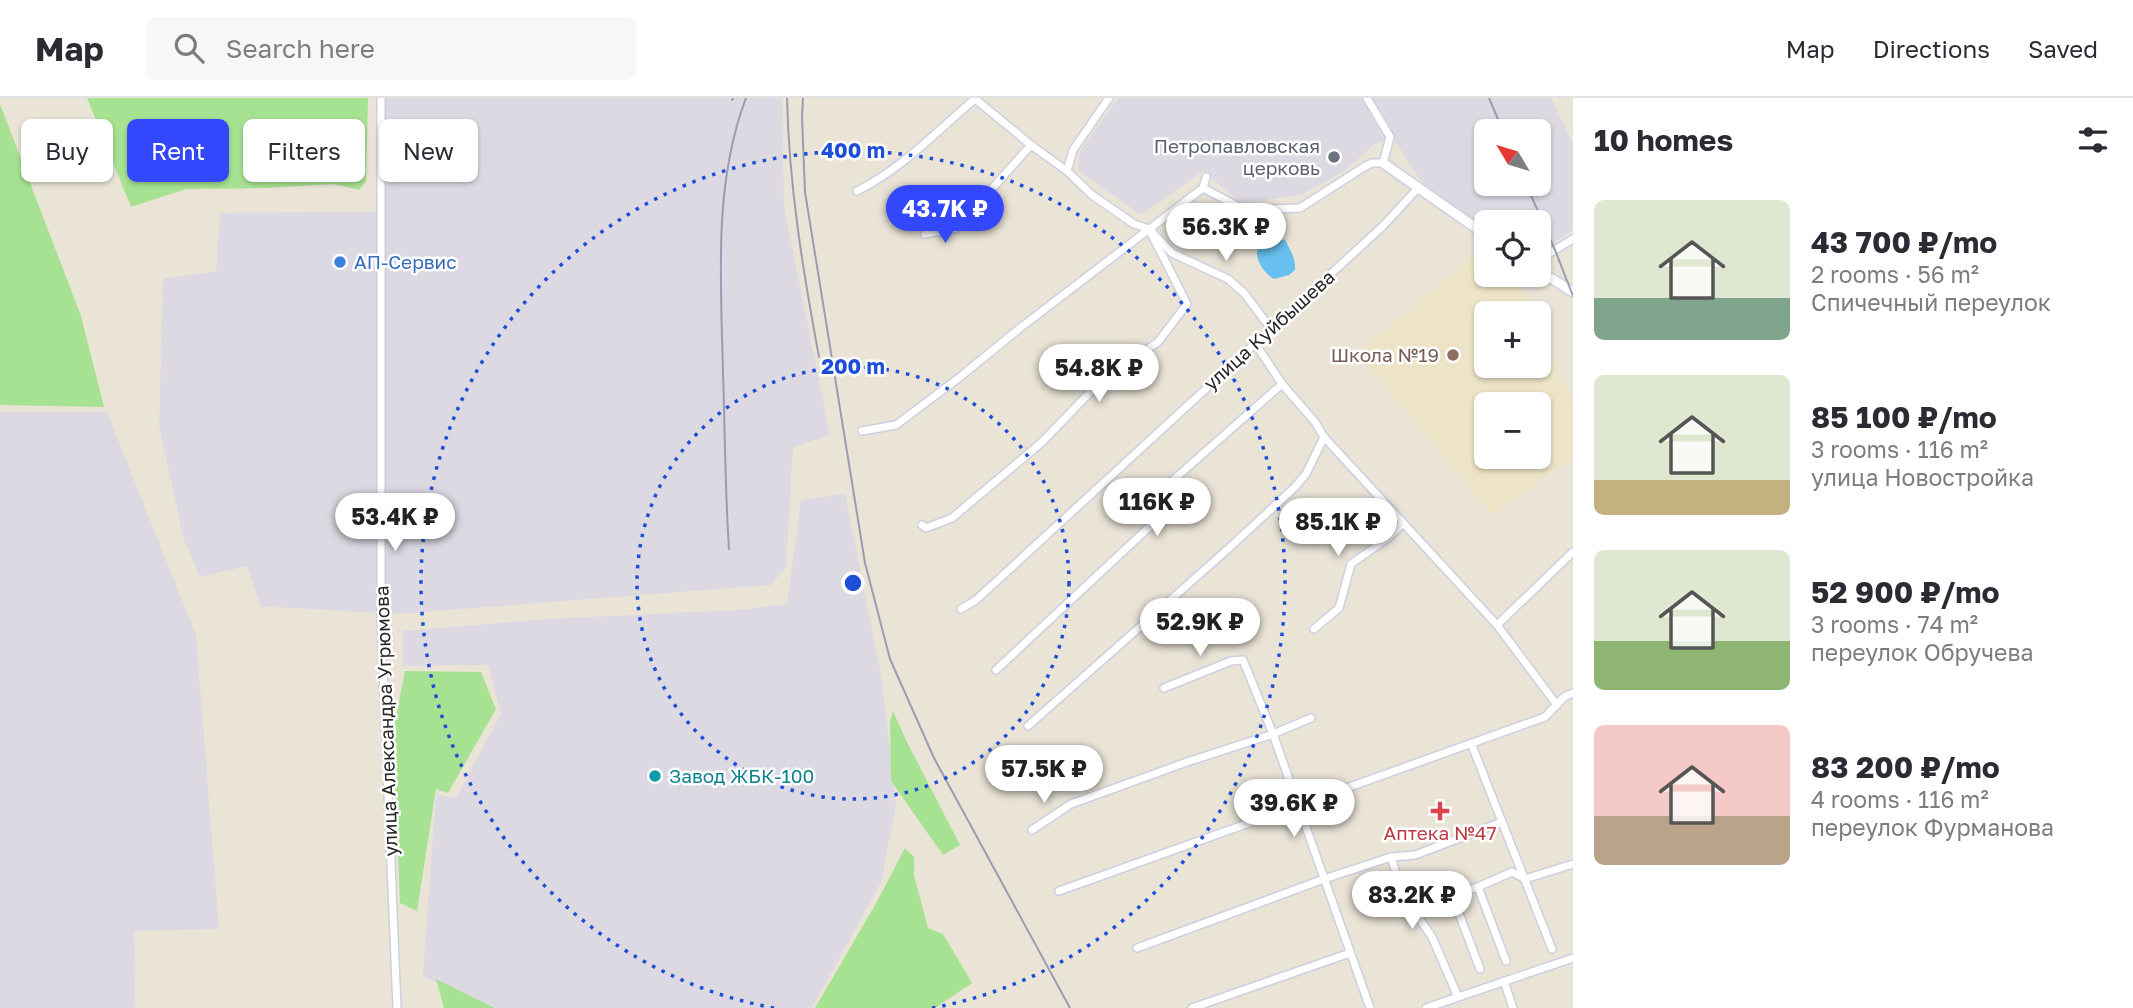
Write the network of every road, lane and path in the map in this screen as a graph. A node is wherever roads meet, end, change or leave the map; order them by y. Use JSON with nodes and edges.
{"nodes":[{"id":1,"x":381,"y":98,"type":"edge"},
{"id":2,"x":975,"y":98,"type":"edge"},
{"id":3,"x":1109,"y":98,"type":"edge"},
{"id":4,"x":1367,"y":98,"type":"edge"},
{"id":5,"x":1031,"y":145,"type":"junction"},
{"id":6,"x":1383,"y":163,"type":"junction"},
{"id":7,"x":1067,"y":172,"type":"junction"},
{"id":8,"x":1206,"y":177,"type":"dead end"},
{"id":9,"x":1419,"y":187,"type":"junction"},
{"id":10,"x":1203,"y":188,"type":"junction"},
{"id":11,"x":857,"y":191,"type":"dead end"},
{"id":12,"x":1474,"y":226,"type":"edge"},
{"id":13,"x":1149,"y":229,"type":"junction"},
{"id":14,"x":925,"y":234,"type":"dead end"},
{"id":15,"x":1573,"y":239,"type":"edge"},
{"id":16,"x":1551,"y":252,"type":"edge"},
{"id":17,"x":1551,"y":277,"type":"edge"},
{"id":18,"x":1573,"y":292,"type":"edge"},
{"id":19,"x":1271,"y":329,"type":"junction"},
{"id":20,"x":1255,"y":342,"type":"junction"},
{"id":21,"x":1282,"y":384,"type":"junction"},
{"id":22,"x":862,"y":431,"type":"dead end"},
{"id":23,"x":1324,"y":437,"type":"junction"},
{"id":24,"x":1403,"y":523,"type":"junction"},
{"id":25,"x":922,"y":525,"type":"dead end"},
{"id":26,"x":1573,"y":552,"type":"edge"},
{"id":27,"x":961,"y":609,"type":"dead end"},
{"id":28,"x":1497,"y":625,"type":"junction"},
{"id":29,"x":1314,"y":629,"type":"dead end"},
{"id":30,"x":996,"y":670,"type":"dead end"},
{"id":31,"x":1164,"y":688,"type":"dead end"},
{"id":32,"x":1573,"y":693,"type":"edge"},
{"id":33,"x":1557,"y":705,"type":"junction"},
{"id":34,"x":1311,"y":718,"type":"dead end"},
{"id":35,"x":1028,"y":726,"type":"dead end"},
{"id":36,"x":1273,"y":734,"type":"junction"},
{"id":37,"x":1471,"y":743,"type":"junction"},
{"id":38,"x":1297,"y":806,"type":"junction"},
{"id":39,"x":1502,"y":822,"type":"junction"},
{"id":40,"x":1032,"y":830,"type":"dead end"},
{"id":41,"x":1391,"y":856,"type":"junction"},
{"id":42,"x":1573,"y":864,"type":"edge"},
{"id":43,"x":1324,"y":879,"type":"junction"},
{"id":44,"x":1525,"y":879,"type":"junction"},
{"id":45,"x":1478,"y":887,"type":"junction"},
{"id":46,"x":1063,"y":890,"type":"dead end"},
{"id":47,"x":1452,"y":895,"type":"junction"},
{"id":48,"x":1436,"y":900,"type":"dead end"},
{"id":49,"x":1137,"y":948,"type":"dead end"},
{"id":50,"x":1552,"y":949,"type":"dead end"},
{"id":51,"x":1350,"y":953,"type":"junction"},
{"id":52,"x":1573,"y":958,"type":"edge"},
{"id":53,"x":1506,"y":961,"type":"dead end"},
{"id":54,"x":1479,"y":969,"type":"dead end"},
{"id":55,"x":1504,"y":981,"type":"junction"},
{"id":56,"x":1458,"y":997,"type":"junction"},
{"id":57,"x":397,"y":1008,"type":"edge"},
{"id":58,"x":1192,"y":1008,"type":"edge"},
{"id":59,"x":1370,"y":1008,"type":"edge"},
{"id":60,"x":1426,"y":1008,"type":"edge"},
{"id":61,"x":1513,"y":1008,"type":"edge"}],
"edges":[{"from":1,"to":57,"type":"street","name":"улица Александра Угрюмова"},
{"from":2,"to":5,"type":"street"},
{"from":2,"to":11,"type":"street"},
{"from":3,"to":7,"type":"street"},
{"from":4,"to":6,"type":"street"},
{"from":5,"to":7,"type":"street"},
{"from":5,"to":14,"type":"street"},
{"from":6,"to":9,"type":"street"},
{"from":6,"to":10,"type":"street"},
{"from":7,"to":13,"type":"street"},
{"from":8,"to":10,"type":"street"},
{"from":9,"to":12,"type":"street"},
{"from":9,"to":19,"type":"street","name":"улица Куйбышева"},
{"from":10,"to":13,"type":"street"},
{"from":13,"to":19,"type":"street"},
{"from":13,"to":22,"type":"street"},
{"from":13,"to":25,"type":"street"},
{"from":15,"to":16,"type":"street"},
{"from":17,"to":18,"type":"street"},
{"from":19,"to":20,"type":"street","name":"улица Куйбышева"},
{"from":20,"to":21,"type":"street"},
{"from":20,"to":27,"type":"street","name":"улица Куйбышева"},
{"from":21,"to":23,"type":"street"},
{"from":21,"to":30,"type":"street"},
{"from":23,"to":24,"type":"street"},
{"from":23,"to":35,"type":"street"},
{"from":24,"to":28,"type":"street"},
{"from":24,"to":29,"type":"street"},
{"from":26,"to":28,"type":"street"},
{"from":28,"to":33,"type":"street"},
{"from":31,"to":36,"type":"street"},
{"from":32,"to":33,"type":"street"},
{"from":33,"to":37,"type":"street"},
{"from":34,"to":36,"type":"street"},
{"from":36,"to":38,"type":"street"},
{"from":36,"to":40,"type":"street"},
{"from":37,"to":38,"type":"street"},
{"from":37,"to":39,"type":"street"},
{"from":38,"to":43,"type":"street"},
{"from":38,"to":46,"type":"street"},
{"from":39,"to":41,"type":"street"},
{"from":39,"to":44,"type":"street"},
{"from":41,"to":43,"type":"street"},
{"from":41,"to":56,"type":"street"},
{"from":42,"to":44,"type":"street"},
{"from":43,"to":49,"type":"street"},
{"from":43,"to":51,"type":"street"},
{"from":44,"to":45,"type":"street"},
{"from":44,"to":50,"type":"street"},
{"from":45,"to":47,"type":"street"},
{"from":45,"to":53,"type":"street"},
{"from":47,"to":48,"type":"street"},
{"from":47,"to":54,"type":"street"},
{"from":51,"to":58,"type":"street"},
{"from":51,"to":59,"type":"street"},
{"from":52,"to":55,"type":"street"},
{"from":55,"to":56,"type":"street"},
{"from":55,"to":61,"type":"street"},
{"from":56,"to":60,"type":"street"}]}
